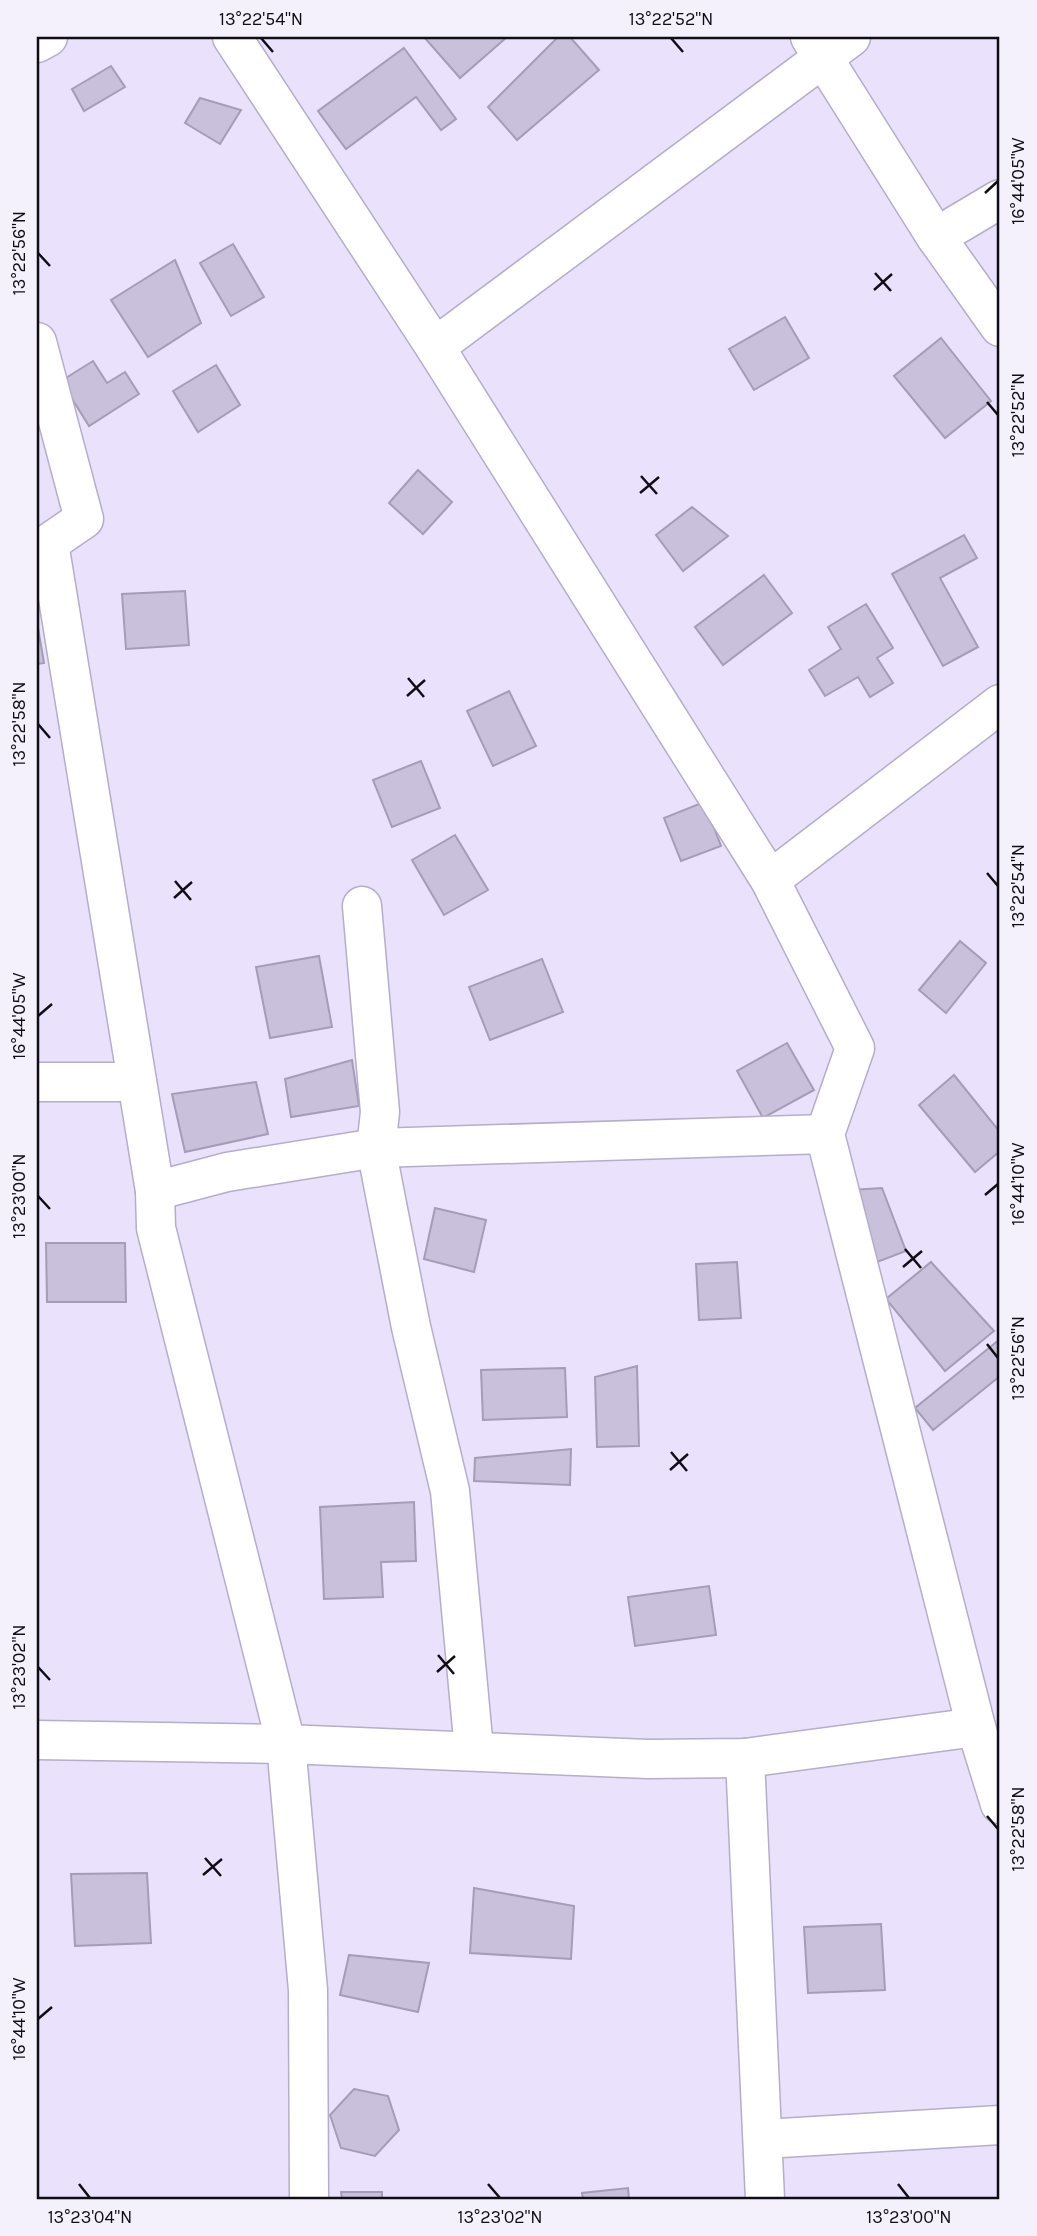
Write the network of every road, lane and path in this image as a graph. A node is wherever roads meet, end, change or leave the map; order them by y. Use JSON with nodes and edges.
{"nodes":[{"id":1,"x":48,"y":37,"type":"edge"},
{"id":2,"x":232,"y":37,"type":"edge"},
{"id":3,"x":37,"y":43,"type":"edge"},
{"id":4,"x":828,"y":44,"type":"edge"},
{"id":5,"x":1000,"y":198,"type":"edge"},
{"id":6,"x":936,"y":237,"type":"junction"},
{"id":7,"x":1000,"y":327,"type":"edge"},
{"id":8,"x":37,"y":342,"type":"edge"},
{"id":9,"x":435,"y":347,"type":"junction"},
{"id":10,"x":43,"y":545,"type":"edge"},
{"id":11,"x":1000,"y":704,"type":"edge"},
{"id":12,"x":770,"y":880,"type":"junction"},
{"id":13,"x":362,"y":906,"type":"dead end"},
{"id":14,"x":37,"y":1082,"type":"edge"},
{"id":15,"x":137,"y":1082,"type":"junction"},
{"id":16,"x":825,"y":1134,"type":"junction"},
{"id":17,"x":376,"y":1148,"type":"junction"},
{"id":18,"x":155,"y":1191,"type":"junction"},
{"id":19,"x":976,"y":1727,"type":"junction"},
{"id":20,"x":37,"y":1740,"type":"edge"},
{"id":21,"x":286,"y":1744,"type":"junction"},
{"id":22,"x":474,"y":1751,"type":"junction"},
{"id":23,"x":745,"y":1758,"type":"junction"},
{"id":24,"x":1000,"y":1804,"type":"edge"},
{"id":25,"x":1000,"y":2125,"type":"edge"},
{"id":26,"x":764,"y":2139,"type":"junction"},
{"id":27,"x":309,"y":2199,"type":"edge"},
{"id":28,"x":765,"y":2199,"type":"edge"}],
"edges":[{"from":1,"to":3,"type":"street"},
{"from":2,"to":9,"type":"street"},
{"from":4,"to":6,"type":"street"},
{"from":4,"to":9,"type":"street"},
{"from":5,"to":6,"type":"street"},
{"from":6,"to":7,"type":"street"},
{"from":8,"to":10,"type":"street"},
{"from":9,"to":12,"type":"street"},
{"from":10,"to":15,"type":"street"},
{"from":11,"to":12,"type":"street"},
{"from":12,"to":16,"type":"street"},
{"from":13,"to":17,"type":"street"},
{"from":14,"to":15,"type":"street"},
{"from":15,"to":18,"type":"street"},
{"from":16,"to":17,"type":"street"},
{"from":16,"to":19,"type":"street"},
{"from":17,"to":18,"type":"street"},
{"from":17,"to":22,"type":"street"},
{"from":18,"to":21,"type":"street"},
{"from":19,"to":23,"type":"street"},
{"from":19,"to":24,"type":"street"},
{"from":20,"to":21,"type":"street"},
{"from":21,"to":22,"type":"street"},
{"from":21,"to":27,"type":"street"},
{"from":22,"to":23,"type":"street"},
{"from":23,"to":26,"type":"street"},
{"from":25,"to":26,"type":"street"},
{"from":26,"to":28,"type":"street"}]}
